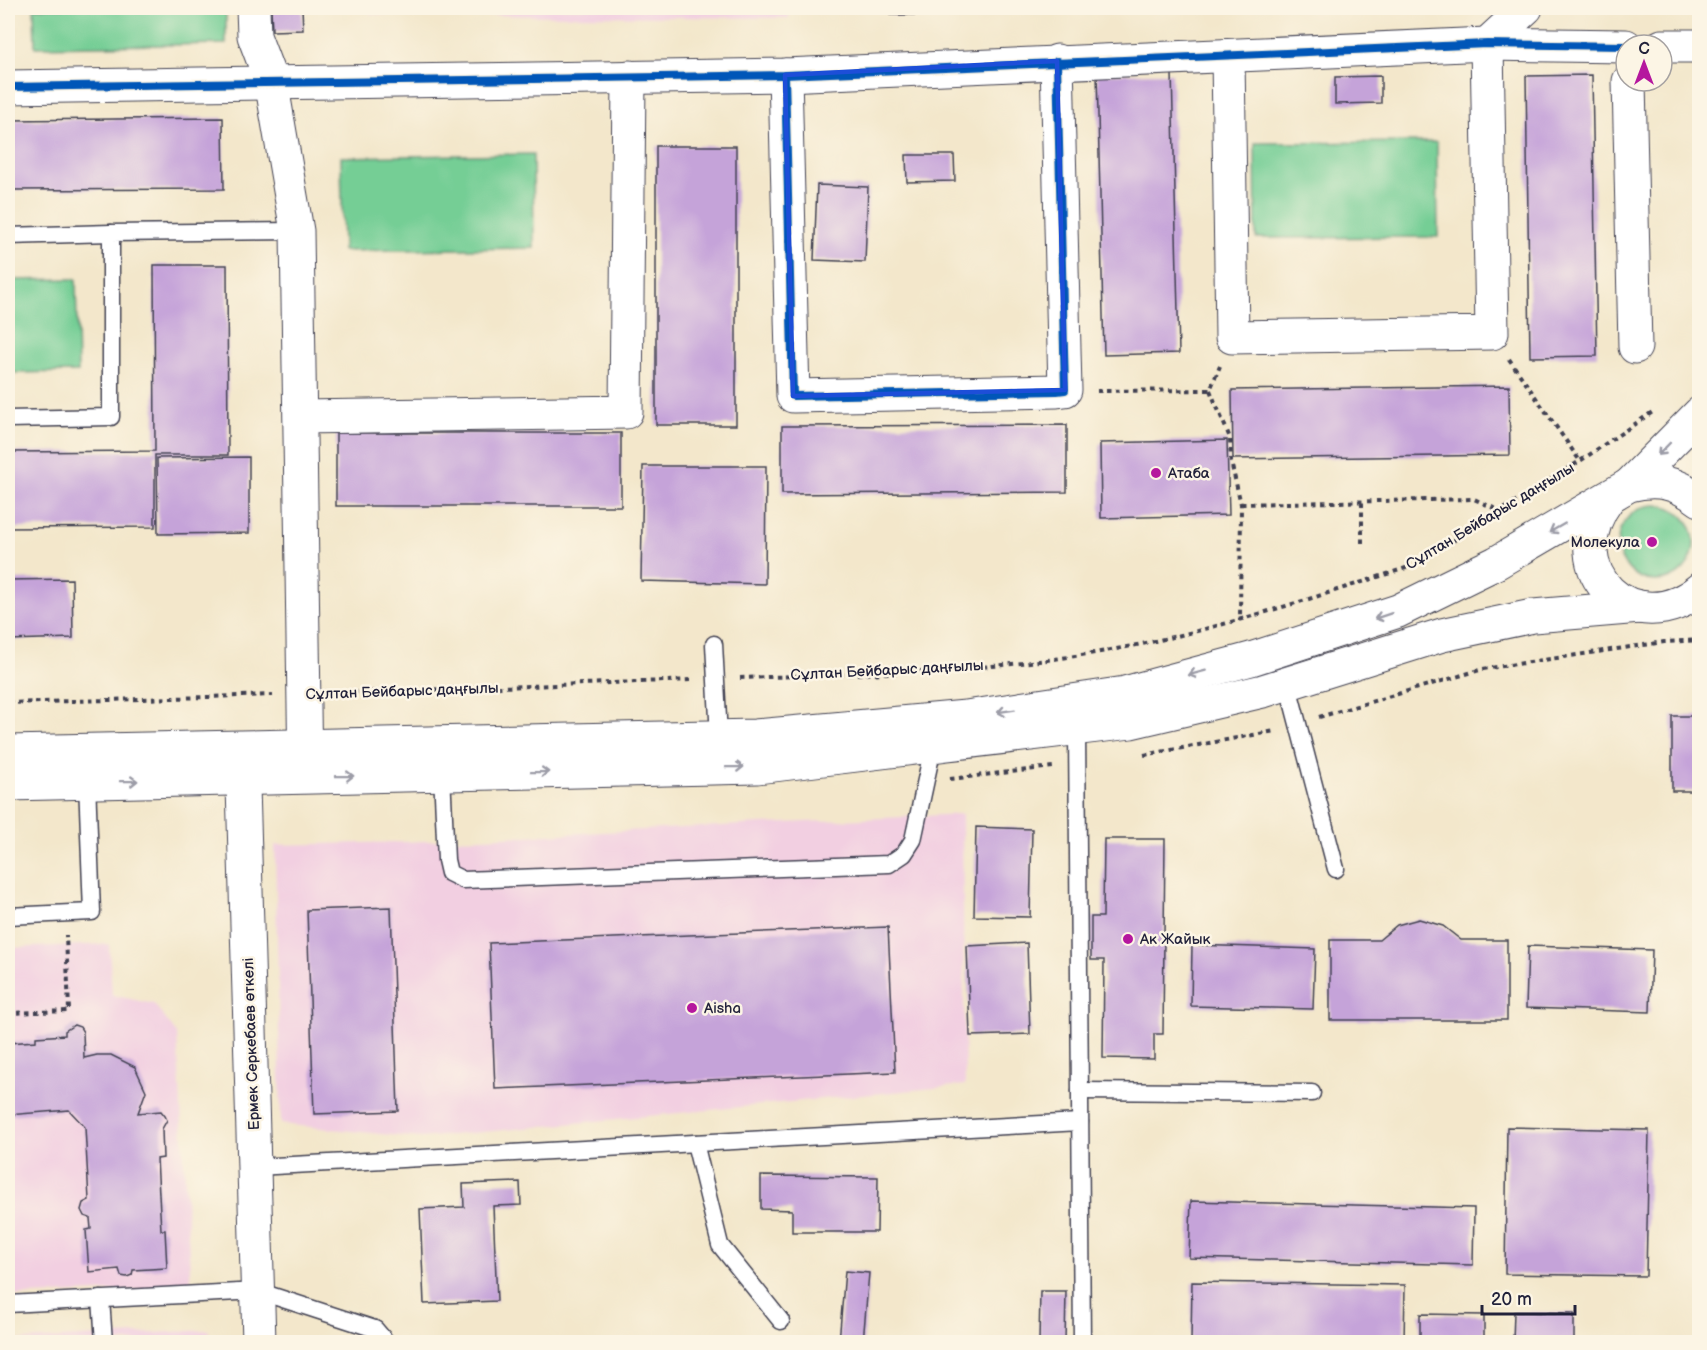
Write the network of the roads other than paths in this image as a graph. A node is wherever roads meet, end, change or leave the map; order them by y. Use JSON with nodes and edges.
{"nodes":[{"id":1,"x":253,"y":8,"type":"edge"},
{"id":2,"x":1526,"y":8,"type":"edge"},
{"id":3,"x":1487,"y":44,"type":"junction"},
{"id":4,"x":1614,"y":46,"type":"edge"},
{"id":5,"x":1674,"y":46,"type":"edge"},
{"id":6,"x":1700,"y":46,"type":"edge"},
{"id":7,"x":1228,"y":56,"type":"junction"},
{"id":8,"x":1058,"y":61,"type":"junction"},
{"id":9,"x":786,"y":75,"type":"junction"},
{"id":10,"x":629,"y":77,"type":"junction"},
{"id":11,"x":271,"y":81,"type":"junction"},
{"id":12,"x":8,"y":87,"type":"edge"},
{"id":13,"x":1629,"y":93,"type":"edge"},
{"id":14,"x":297,"y":231,"type":"junction"},
{"id":15,"x":111,"y":233,"type":"junction"},
{"id":16,"x":8,"y":236,"type":"edge"},
{"id":17,"x":1635,"y":347,"type":"dead end"},
{"id":18,"x":1700,"y":413,"type":"edge"},
{"id":19,"x":301,"y":417,"type":"junction"},
{"id":20,"x":8,"y":419,"type":"edge"},
{"id":21,"x":1618,"y":492,"type":"junction"},
{"id":22,"x":1700,"y":500,"type":"edge"},
{"id":23,"x":1700,"y":589,"type":"edge"},
{"id":24,"x":1640,"y":607,"type":"junction"},
{"id":25,"x":714,"y":644,"type":"dead end"},
{"id":26,"x":1287,"y":682,"type":"junction"},
{"id":27,"x":1077,"y":731,"type":"junction"},
{"id":28,"x":719,"y":737,"type":"junction"},
{"id":29,"x":242,"y":746,"type":"junction"},
{"id":30,"x":933,"y":747,"type":"junction"},
{"id":31,"x":8,"y":752,"type":"edge"},
{"id":32,"x":305,"y":761,"type":"junction"},
{"id":33,"x":442,"y":774,"type":"junction"},
{"id":34,"x":242,"y":778,"type":"junction"},
{"id":35,"x":87,"y":782,"type":"junction"},
{"id":36,"x":8,"y":784,"type":"edge"},
{"id":37,"x":1336,"y":869,"type":"dead end"},
{"id":38,"x":8,"y":916,"type":"edge"},
{"id":39,"x":1080,"y":1091,"type":"junction"},
{"id":40,"x":1312,"y":1093,"type":"dead end"},
{"id":41,"x":1080,"y":1122,"type":"junction"},
{"id":42,"x":695,"y":1143,"type":"junction"},
{"id":43,"x":256,"y":1167,"type":"junction"},
{"id":44,"x":258,"y":1291,"type":"junction"},
{"id":45,"x":101,"y":1299,"type":"junction"},
{"id":46,"x":8,"y":1304,"type":"edge"},
{"id":47,"x":781,"y":1321,"type":"dead end"},
{"id":48,"x":104,"y":1342,"type":"edge"},
{"id":49,"x":259,"y":1342,"type":"edge"},
{"id":50,"x":386,"y":1342,"type":"edge"},
{"id":51,"x":1082,"y":1342,"type":"edge"}],
"edges":[{"from":1,"to":11,"type":"street"},
{"from":2,"to":3,"type":"street"},
{"from":3,"to":4,"type":"street"},
{"from":3,"to":7,"type":"street"},
{"from":3,"to":7,"type":"street"},
{"from":5,"to":6,"type":"street"},
{"from":7,"to":8,"type":"street"},
{"from":8,"to":9,"type":"street"},
{"from":8,"to":9,"type":"street"},
{"from":9,"to":10,"type":"street"},
{"from":10,"to":11,"type":"street"},
{"from":10,"to":19,"type":"street"},
{"from":11,"to":12,"type":"street"},
{"from":11,"to":14,"type":"street"},
{"from":13,"to":17,"type":"street"},
{"from":14,"to":15,"type":"lane"},
{"from":14,"to":19,"type":"street"},
{"from":15,"to":16,"type":"lane"},
{"from":15,"to":20,"type":"lane"},
{"from":18,"to":21,"type":"street","one_way":true},
{"from":19,"to":32,"type":"street"},
{"from":21,"to":22,"type":"street"},
{"from":21,"to":24,"type":"street"},
{"from":21,"to":28,"type":"street","one_way":true},
{"from":23,"to":24,"type":"street"},
{"from":24,"to":26,"type":"street"},
{"from":25,"to":28,"type":"lane"},
{"from":26,"to":27,"type":"street"},
{"from":26,"to":37,"type":"lane"},
{"from":27,"to":30,"type":"street"},
{"from":27,"to":39,"type":"lane"},
{"from":28,"to":32,"type":"street"},
{"from":29,"to":31,"type":"street"},
{"from":29,"to":32,"type":"street"},
{"from":29,"to":34,"type":"street","name":"Ермек Серкебаев өткелі"},
{"from":33,"to":30,"type":"street","one_way":true},
{"from":30,"to":33,"type":"lane"},
{"from":32,"to":33,"type":"street","one_way":true},
{"from":32,"to":34,"type":"street"},
{"from":35,"to":34,"type":"street","one_way":true},
{"from":34,"to":43,"type":"street","name":"Ермек Серкебаев өткелі"},
{"from":35,"to":36,"type":"street"},
{"from":35,"to":38,"type":"lane"},
{"from":39,"to":40,"type":"lane"},
{"from":39,"to":41,"type":"lane"},
{"from":41,"to":42,"type":"lane"},
{"from":41,"to":51,"type":"lane"},
{"from":42,"to":43,"type":"lane"},
{"from":42,"to":47,"type":"lane"},
{"from":43,"to":44,"type":"street","name":"Ермек Серкебаев өткелі"},
{"from":44,"to":45,"type":"lane"},
{"from":44,"to":49,"type":"street","name":"Ермек Серкебаев өткелі"},
{"from":44,"to":50,"type":"lane"},
{"from":45,"to":46,"type":"lane"},
{"from":45,"to":48,"type":"lane"}]}
